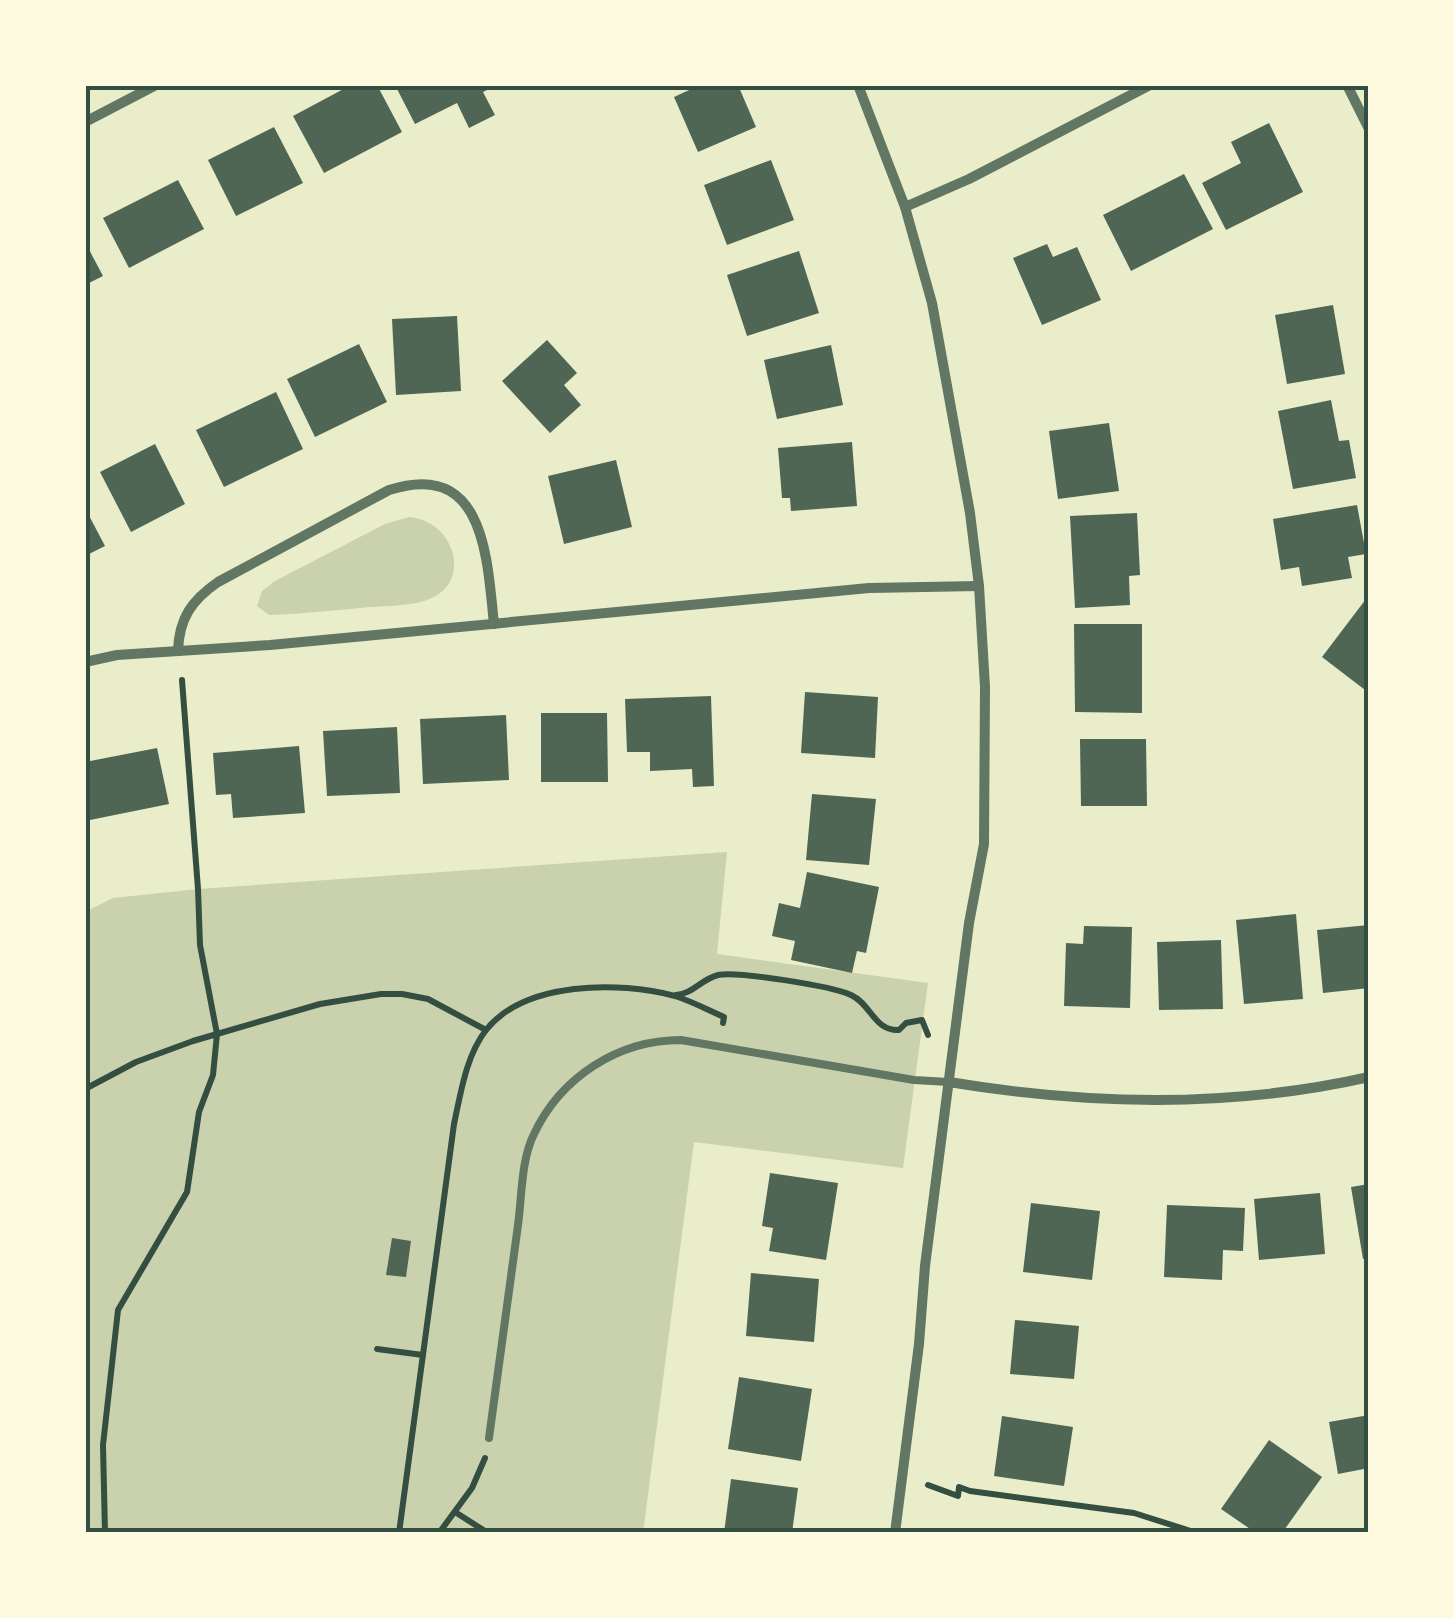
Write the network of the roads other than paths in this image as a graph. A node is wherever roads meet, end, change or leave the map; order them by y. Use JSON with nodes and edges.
{"nodes":[{"id":1,"x":156,"y":85,"type":"edge"},
{"id":2,"x":858,"y":85,"type":"edge"},
{"id":3,"x":1150,"y":85,"type":"edge"},
{"id":4,"x":1347,"y":85,"type":"edge"},
{"id":5,"x":85,"y":122,"type":"edge"},
{"id":6,"x":1369,"y":129,"type":"edge"},
{"id":7,"x":905,"y":207,"type":"junction"},
{"id":8,"x":979,"y":586,"type":"junction"},
{"id":9,"x":494,"y":624,"type":"junction"},
{"id":10,"x":178,"y":650,"type":"junction"},
{"id":11,"x":85,"y":662,"type":"edge"},
{"id":12,"x":1369,"y":1077,"type":"edge"},
{"id":13,"x":949,"y":1082,"type":"junction"},
{"id":14,"x":489,"y":1438,"type":"dead end"},
{"id":15,"x":895,"y":1533,"type":"edge"}],
"edges":[{"from":1,"to":5,"type":"street"},
{"from":2,"to":7,"type":"street"},
{"from":3,"to":7,"type":"street"},
{"from":4,"to":6,"type":"street"},
{"from":7,"to":8,"type":"street"},
{"from":8,"to":9,"type":"street"},
{"from":8,"to":13,"type":"street"},
{"from":9,"to":10,"type":"street"},
{"from":9,"to":10,"type":"street"},
{"from":10,"to":11,"type":"street"},
{"from":12,"to":13,"type":"street"},
{"from":13,"to":14,"type":"lane"},
{"from":13,"to":15,"type":"street"}]}
